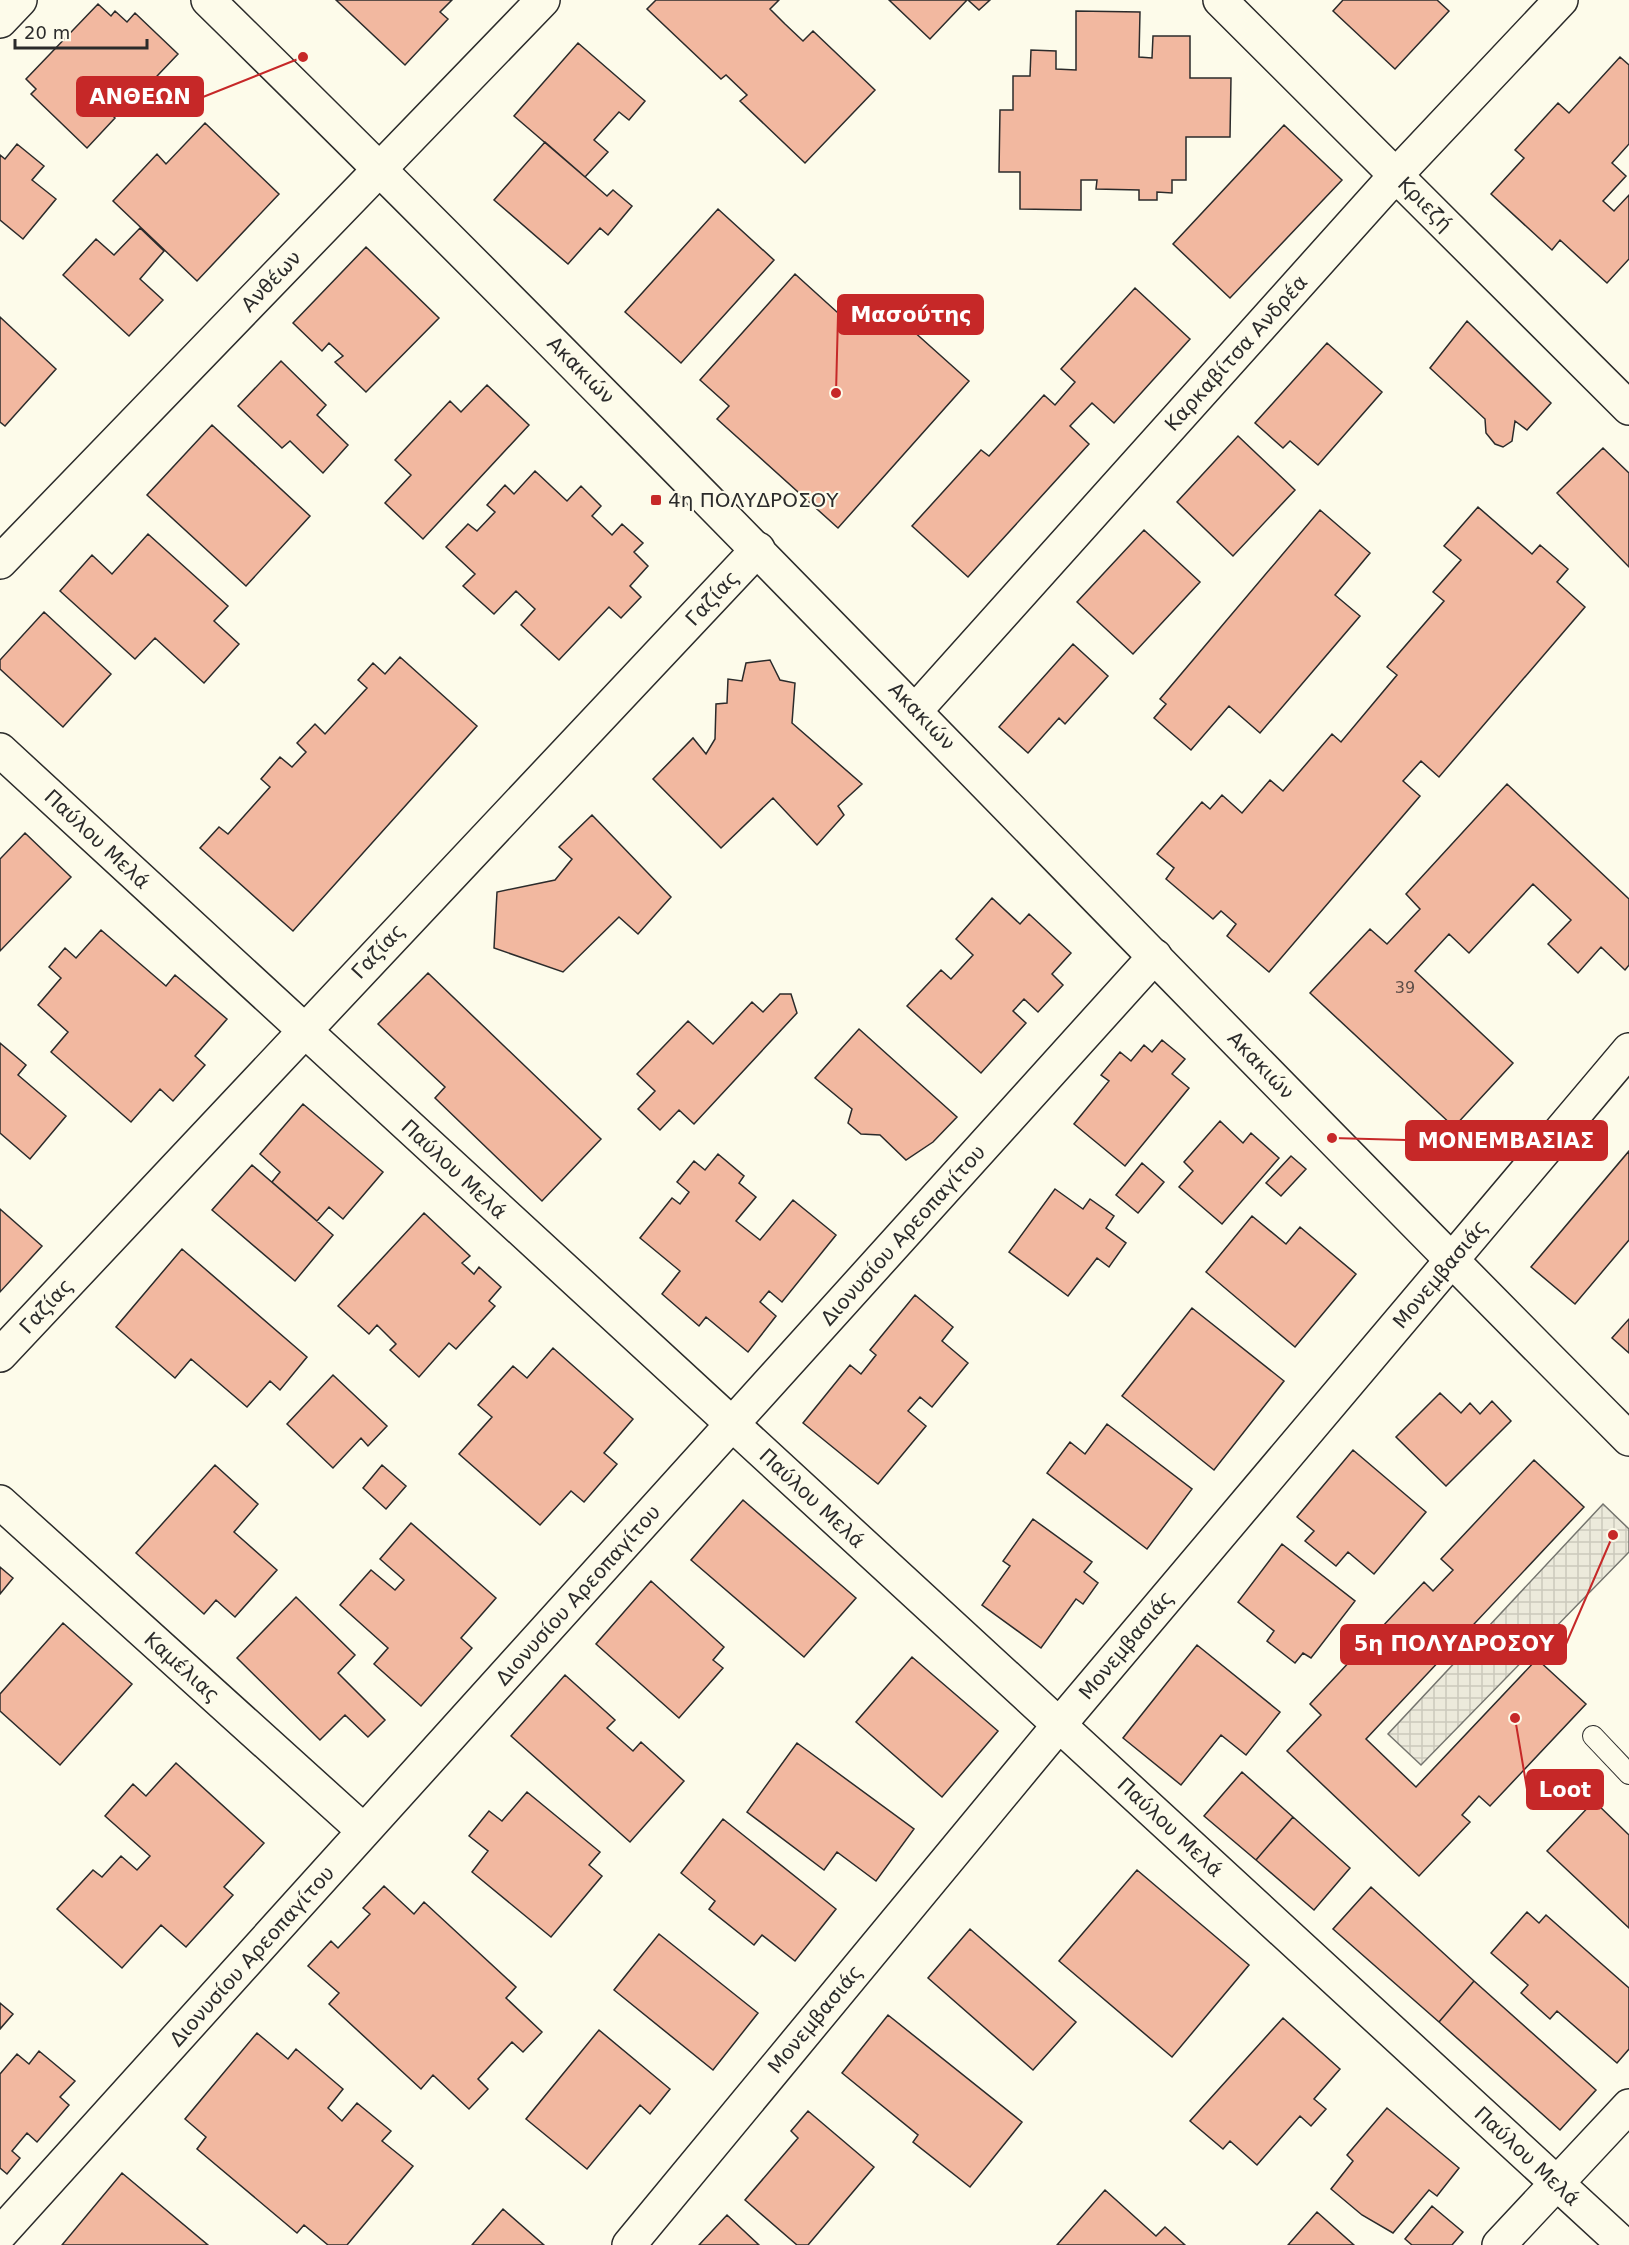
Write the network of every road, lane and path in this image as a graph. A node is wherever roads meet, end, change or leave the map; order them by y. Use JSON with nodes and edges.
{"nodes":[{"id":1,"x":20,"y":0,"type":"edge"},
{"id":2,"x":208,"y":0,"type":"edge"},
{"id":3,"x":543,"y":0,"type":"edge"},
{"id":4,"x":1221,"y":0,"type":"edge"},
{"id":5,"x":1561,"y":0,"type":"edge"},
{"id":6,"x":0,"y":21,"type":"edge"},
{"id":7,"x":380,"y":168,"type":"junction"},
{"id":8,"x":1396,"y":175,"type":"junction"},
{"id":9,"x":1629,"y":408,"type":"edge"},
{"id":10,"x":758,"y":549,"type":"junction"},
{"id":11,"x":0,"y":562,"type":"edge"},
{"id":12,"x":916,"y":710,"type":"junction"},
{"id":13,"x":0,"y":750,"type":"edge"},
{"id":14,"x":1155,"y":956,"type":"junction"},
{"id":15,"x":304,"y":1030,"type":"junction"},
{"id":16,"x":1629,"y":1050,"type":"edge"},
{"id":17,"x":1451,"y":1261,"type":"junction"},
{"id":18,"x":0,"y":1355,"type":"edge"},
{"id":19,"x":732,"y":1424,"type":"junction"},
{"id":20,"x":1629,"y":1439,"type":"edge"},
{"id":21,"x":0,"y":1502,"type":"edge"},
{"id":22,"x":1059,"y":1725,"type":"junction"},
{"id":23,"x":1593,"y":1736,"type":"dead end"},
{"id":24,"x":1629,"y":1774,"type":"edge"},
{"id":25,"x":364,"y":1832,"type":"junction"},
{"id":26,"x":1629,"y":2106,"type":"edge"},
{"id":27,"x":1557,"y":2183,"type":"junction"},
{"id":28,"x":0,"y":2234,"type":"edge"},
{"id":29,"x":629,"y":2245,"type":"edge"},
{"id":30,"x":1499,"y":2245,"type":"edge"},
{"id":31,"x":1624,"y":2245,"type":"edge"}],
"edges":[{"from":1,"to":6,"type":"street"},
{"from":2,"to":7,"type":"street","name":"Ακακιών"},
{"from":3,"to":7,"type":"street","name":"Ανθέων"},
{"from":4,"to":8,"type":"street","name":"Κριεζή"},
{"from":5,"to":8,"type":"street","name":"Καρκαβίτσα Ανδρέα"},
{"from":7,"to":10,"type":"street","name":"Ακακιών"},
{"from":7,"to":11,"type":"street","name":"Ανθέων"},
{"from":8,"to":9,"type":"street","name":"Κριεζή"},
{"from":8,"to":12,"type":"street","name":"Καρκαβίτσα Ανδρέα"},
{"from":10,"to":12,"type":"street","name":"Ακακιών"},
{"from":10,"to":15,"type":"street","name":"Γαζίας"},
{"from":12,"to":14,"type":"street","name":"Ακακιών"},
{"from":13,"to":15,"type":"street","name":"Παύλου Μελά"},
{"from":14,"to":17,"type":"street","name":"Ακακιών"},
{"from":14,"to":19,"type":"street","name":"Διονυσίου Αρεοπαγίτου"},
{"from":15,"to":18,"type":"street","name":"Γαζίας"},
{"from":15,"to":19,"type":"street","name":"Παύλου Μελά"},
{"from":16,"to":17,"type":"street","name":"Μονεμβασιάς"},
{"from":17,"to":20,"type":"street","name":"Ακακιών"},
{"from":17,"to":22,"type":"street","name":"Μονεμβασιάς"},
{"from":19,"to":22,"type":"street","name":"Παύλου Μελά"},
{"from":19,"to":25,"type":"street","name":"Διονυσίου Αρεοπαγίτου"},
{"from":21,"to":25,"type":"street","name":"Καμέλιας"},
{"from":22,"to":27,"type":"street","name":"Παύλου Μελά"},
{"from":22,"to":29,"type":"street","name":"Μονεμβασιάς"},
{"from":23,"to":24,"type":"lane"},
{"from":25,"to":28,"type":"street","name":"Διονυσίου Αρεοπαγίτου"},
{"from":26,"to":27,"type":"street"},
{"from":27,"to":30,"type":"street"},
{"from":27,"to":31,"type":"street","name":"Παύλου Μελά"}]}
